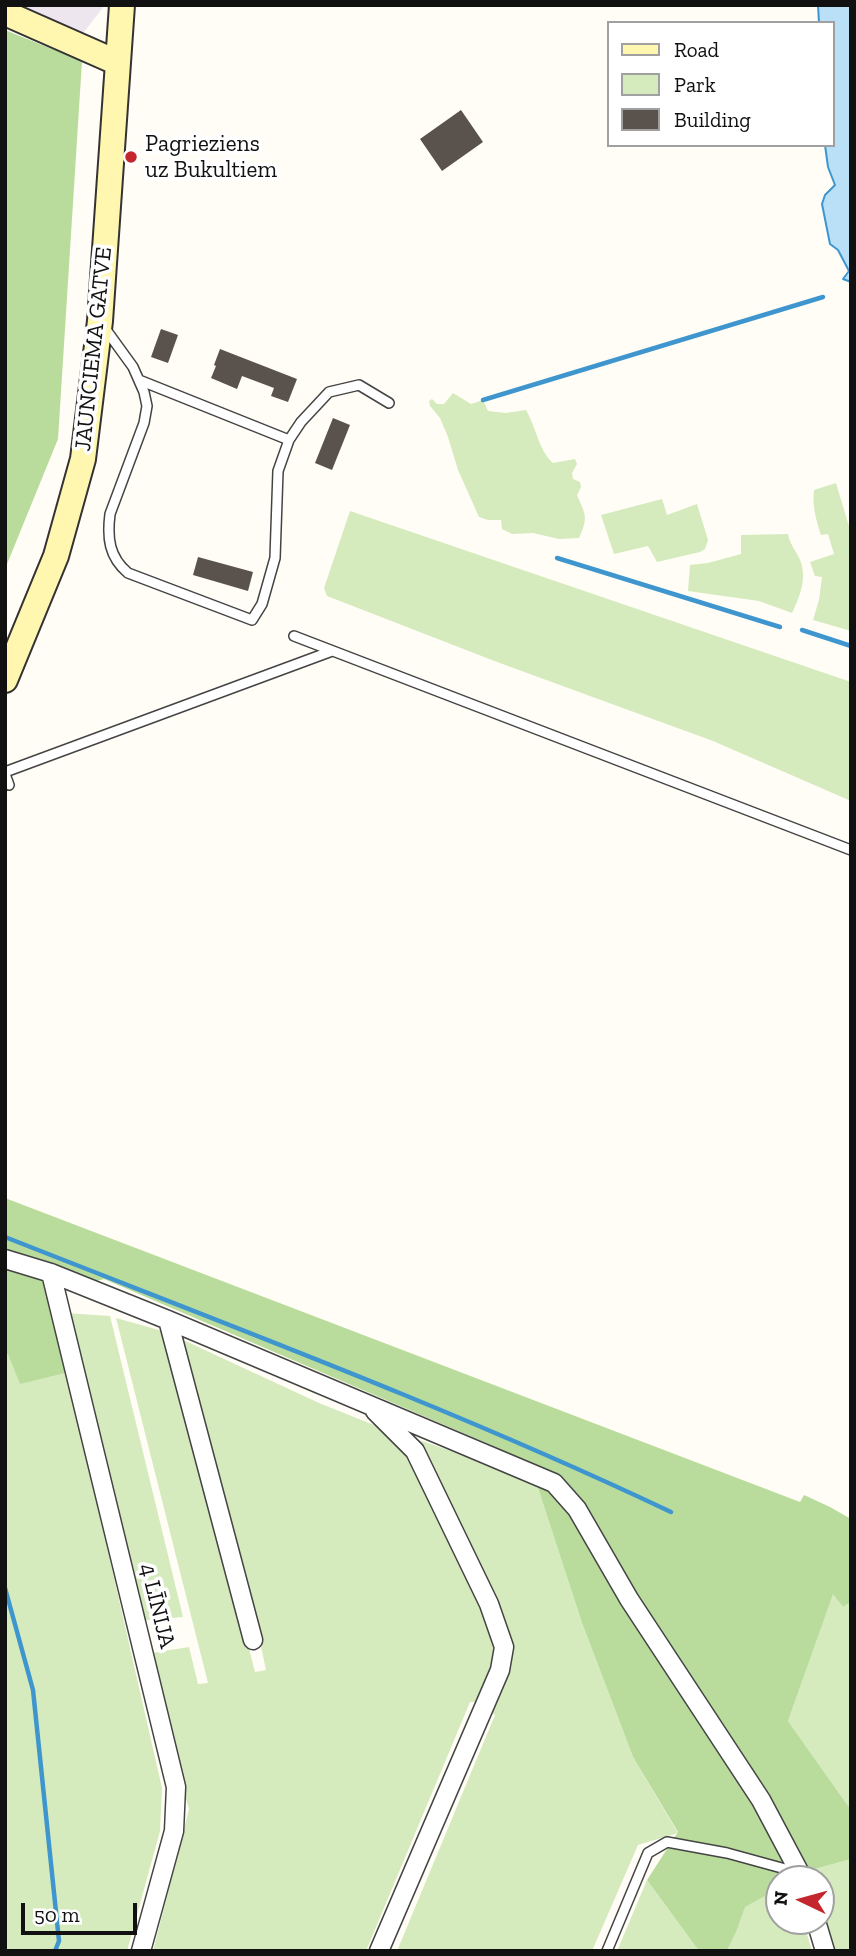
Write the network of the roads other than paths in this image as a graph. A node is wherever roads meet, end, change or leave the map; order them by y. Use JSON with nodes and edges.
{"nodes":[{"id":1,"x":122,"y":5,"type":"edge"},
{"id":2,"x":5,"y":13,"type":"edge"},
{"id":3,"x":116,"y":62,"type":"junction"},
{"id":4,"x":100,"y":321,"type":"junction"},
{"id":5,"x":139,"y":380,"type":"junction"},
{"id":6,"x":389,"y":403,"type":"dead end"},
{"id":7,"x":289,"y":440,"type":"junction"},
{"id":8,"x":294,"y":636,"type":"dead end"},
{"id":9,"x":332,"y":651,"type":"junction"},
{"id":10,"x":5,"y":680,"type":"edge"},
{"id":11,"x":5,"y":773,"type":"edge"},
{"id":12,"x":9,"y":785,"type":"dead end"},
{"id":13,"x":851,"y":850,"type":"edge"},
{"id":14,"x":5,"y":1258,"type":"edge"},
{"id":15,"x":51,"y":1273,"type":"junction"},
{"id":16,"x":168,"y":1320,"type":"junction"},
{"id":17,"x":370,"y":1406,"type":"junction"},
{"id":18,"x":253,"y":1640,"type":"dead end"},
{"id":19,"x":766,"y":1865,"type":"edge"},
{"id":20,"x":796,"y":1865,"type":"edge"},
{"id":21,"x":142,"y":1951,"type":"edge"},
{"id":22,"x":379,"y":1951,"type":"edge"},
{"id":23,"x":607,"y":1951,"type":"edge"}],
"edges":[{"from":1,"to":3,"type":"main road","name":"JAUNCIEMA GATVE"},
{"from":2,"to":3,"type":"main road"},
{"from":3,"to":4,"type":"main road","name":"JAUNCIEMA GATVE"},
{"from":4,"to":5,"type":"lane"},
{"from":4,"to":10,"type":"main road","name":"JAUNCIEMA GATVE"},
{"from":5,"to":7,"type":"lane"},
{"from":5,"to":7,"type":"lane"},
{"from":6,"to":7,"type":"lane"},
{"from":8,"to":9,"type":"lane"},
{"from":9,"to":11,"type":"lane"},
{"from":9,"to":13,"type":"lane"},
{"from":11,"to":12,"type":"lane"},
{"from":14,"to":15,"type":"street"},
{"from":15,"to":16,"type":"street"},
{"from":15,"to":21,"type":"street","name":"4 LĪNIJA"},
{"from":16,"to":17,"type":"street"},
{"from":16,"to":18,"type":"street"},
{"from":17,"to":20,"type":"street"},
{"from":17,"to":22,"type":"street"},
{"from":19,"to":23,"type":"lane"}]}
